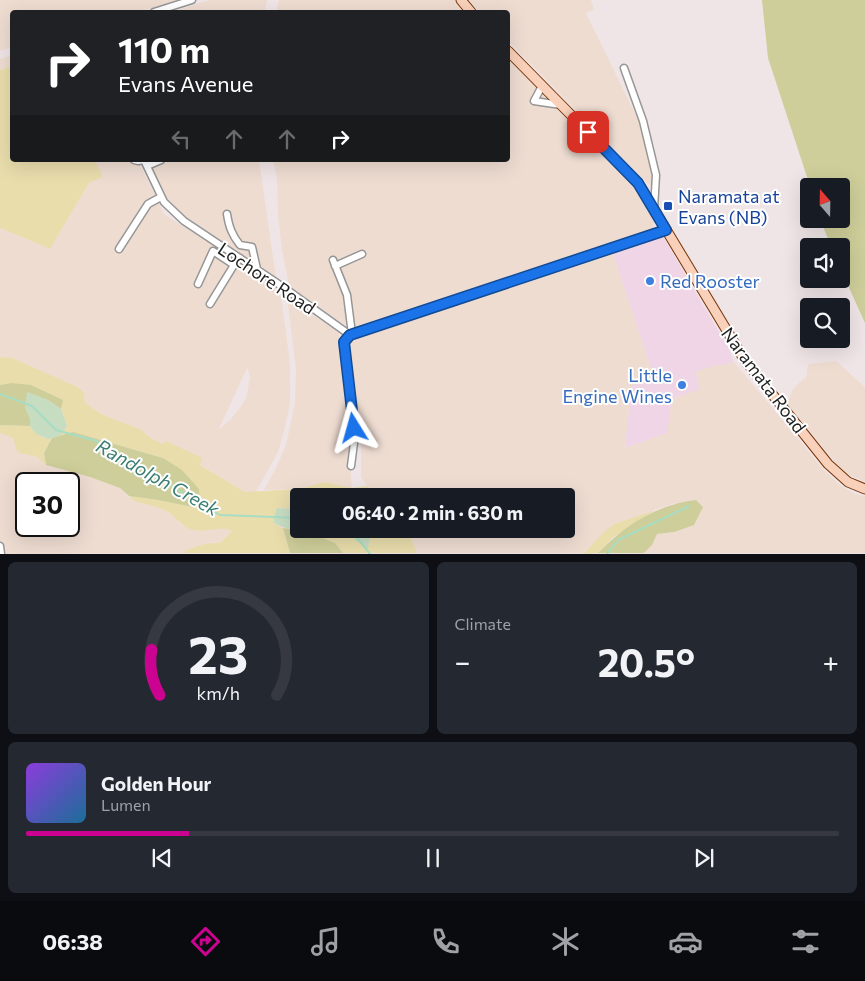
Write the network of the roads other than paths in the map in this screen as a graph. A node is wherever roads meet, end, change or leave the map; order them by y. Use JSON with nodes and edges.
{"nodes":[{"id":1,"x":192,"y":0,"type":"edge"},
{"id":2,"x":461,"y":0,"type":"edge"},
{"id":3,"x":160,"y":10,"type":"edge"},
{"id":4,"x":469,"y":10,"type":"edge"},
{"id":5,"x":510,"y":56,"type":"edge"},
{"id":6,"x":624,"y":68,"type":"dead end"},
{"id":7,"x":542,"y":86,"type":"junction"},
{"id":8,"x":562,"y":106,"type":"junction"},
{"id":9,"x":145,"y":162,"type":"edge"},
{"id":10,"x":162,"y":197,"type":"junction"},
{"id":11,"x":654,"y":209,"type":"junction"},
{"id":12,"x":227,"y":214,"type":"dead end"},
{"id":13,"x":666,"y":230,"type":"junction"},
{"id":14,"x":119,"y":249,"type":"dead end"},
{"id":15,"x":362,"y":254,"type":"dead end"},
{"id":16,"x":240,"y":258,"type":"junction"},
{"id":17,"x":234,"y":266,"type":"junction"},
{"id":18,"x":257,"y":269,"type":"junction"},
{"id":19,"x":198,"y":284,"type":"dead end"},
{"id":20,"x":210,"y":304,"type":"dead end"},
{"id":21,"x":351,"y":334,"type":"junction"},
{"id":22,"x":351,"y":466,"type":"dead end"},
{"id":23,"x":865,"y":489,"type":"edge"},
{"id":24,"x":0,"y":546,"type":"edge"},
{"id":25,"x":1,"y":554,"type":"edge"}],
"edges":[{"from":1,"to":3,"type":"street"},
{"from":2,"to":4,"type":"main road"},
{"from":5,"to":7,"type":"main road","name":"Naramata Road"},
{"from":6,"to":11,"type":"street"},
{"from":7,"to":8,"type":"main road","name":"Naramata Road"},
{"from":7,"to":8,"type":"street"},
{"from":8,"to":11,"type":"main road","name":"Naramata Road"},
{"from":9,"to":10,"type":"street","name":"Lochore Road"},
{"from":10,"to":14,"type":"street"},
{"from":10,"to":16,"type":"street","name":"Lochore Road"},
{"from":11,"to":13,"type":"main road","name":"Naramata Road"},
{"from":12,"to":18,"type":"street"},
{"from":13,"to":21,"type":"street"},
{"from":13,"to":23,"type":"main road","name":"Naramata Road"},
{"from":15,"to":21,"type":"street"},
{"from":16,"to":17,"type":"street"},
{"from":16,"to":18,"type":"street","name":"Lochore Road"},
{"from":17,"to":19,"type":"street"},
{"from":17,"to":20,"type":"street"},
{"from":18,"to":21,"type":"street","name":"Lochore Road"},
{"from":21,"to":22,"type":"street"},
{"from":24,"to":25,"type":"street"}]}
